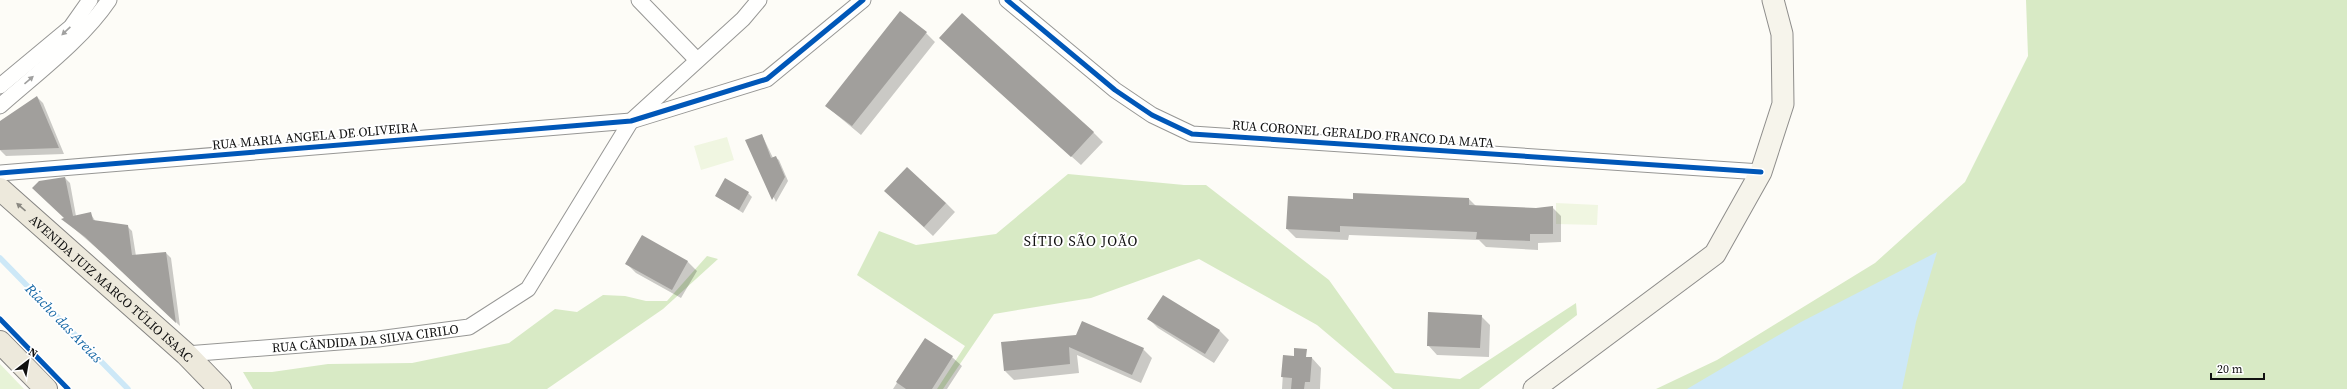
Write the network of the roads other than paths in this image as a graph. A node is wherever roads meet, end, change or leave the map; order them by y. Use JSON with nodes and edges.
{"nodes":[{"id":1,"x":90,"y":0,"type":"edge"},
{"id":2,"x":109,"y":0,"type":"edge"},
{"id":3,"x":639,"y":0,"type":"edge"},
{"id":4,"x":759,"y":0,"type":"edge"},
{"id":5,"x":863,"y":0,"type":"edge"},
{"id":6,"x":1007,"y":0,"type":"edge"},
{"id":7,"x":1773,"y":0,"type":"edge"},
{"id":8,"x":697,"y":60,"type":"junction"},
{"id":9,"x":41,"y":62,"type":"junction"},
{"id":10,"x":0,"y":86,"type":"edge"},
{"id":11,"x":0,"y":106,"type":"edge"},
{"id":12,"x":631,"y":121,"type":"junction"},
{"id":13,"x":1761,"y":172,"type":"junction"},
{"id":14,"x":0,"y":173,"type":"edge"},
{"id":15,"x":0,"y":189,"type":"edge"},
{"id":16,"x":0,"y":342,"type":"edge"},
{"id":17,"x":186,"y":354,"type":"junction"},
{"id":18,"x":46,"y":389,"type":"edge"},
{"id":19,"x":220,"y":389,"type":"edge"},
{"id":20,"x":1534,"y":389,"type":"edge"}],
"edges":[{"from":1,"to":9,"type":"street","one_way":true},
{"from":2,"to":9,"type":"street"},
{"from":3,"to":8,"type":"street"},
{"from":4,"to":8,"type":"street","name":"RUA CÂNDIDA DA SILVA CIRILO"},
{"from":5,"to":12,"type":"street","name":"RUA MARIA ANGELA DE OLIVEIRA"},
{"from":6,"to":13,"type":"street","name":"RUA CORONEL GERALDO FRANCO DA MATA"},
{"from":7,"to":13,"type":"main road"},
{"from":8,"to":12,"type":"street","name":"RUA CÂNDIDA DA SILVA CIRILO"},
{"from":9,"to":10,"type":"street"},
{"from":11,"to":9,"type":"street","one_way":true},
{"from":12,"to":14,"type":"street","name":"RUA MARIA ANGELA DE OLIVEIRA"},
{"from":12,"to":17,"type":"street","name":"RUA CÂNDIDA DA SILVA CIRILO"},
{"from":13,"to":20,"type":"main road"},
{"from":17,"to":15,"type":"main road","name":"AVENIDA JUIZ MARCO TÚLIO ISAAC","one_way":true},
{"from":16,"to":18,"type":"main road"},
{"from":17,"to":19,"type":"main road","name":"AVENIDA JUIZ MARCO TÚLIO ISAAC"}]}
